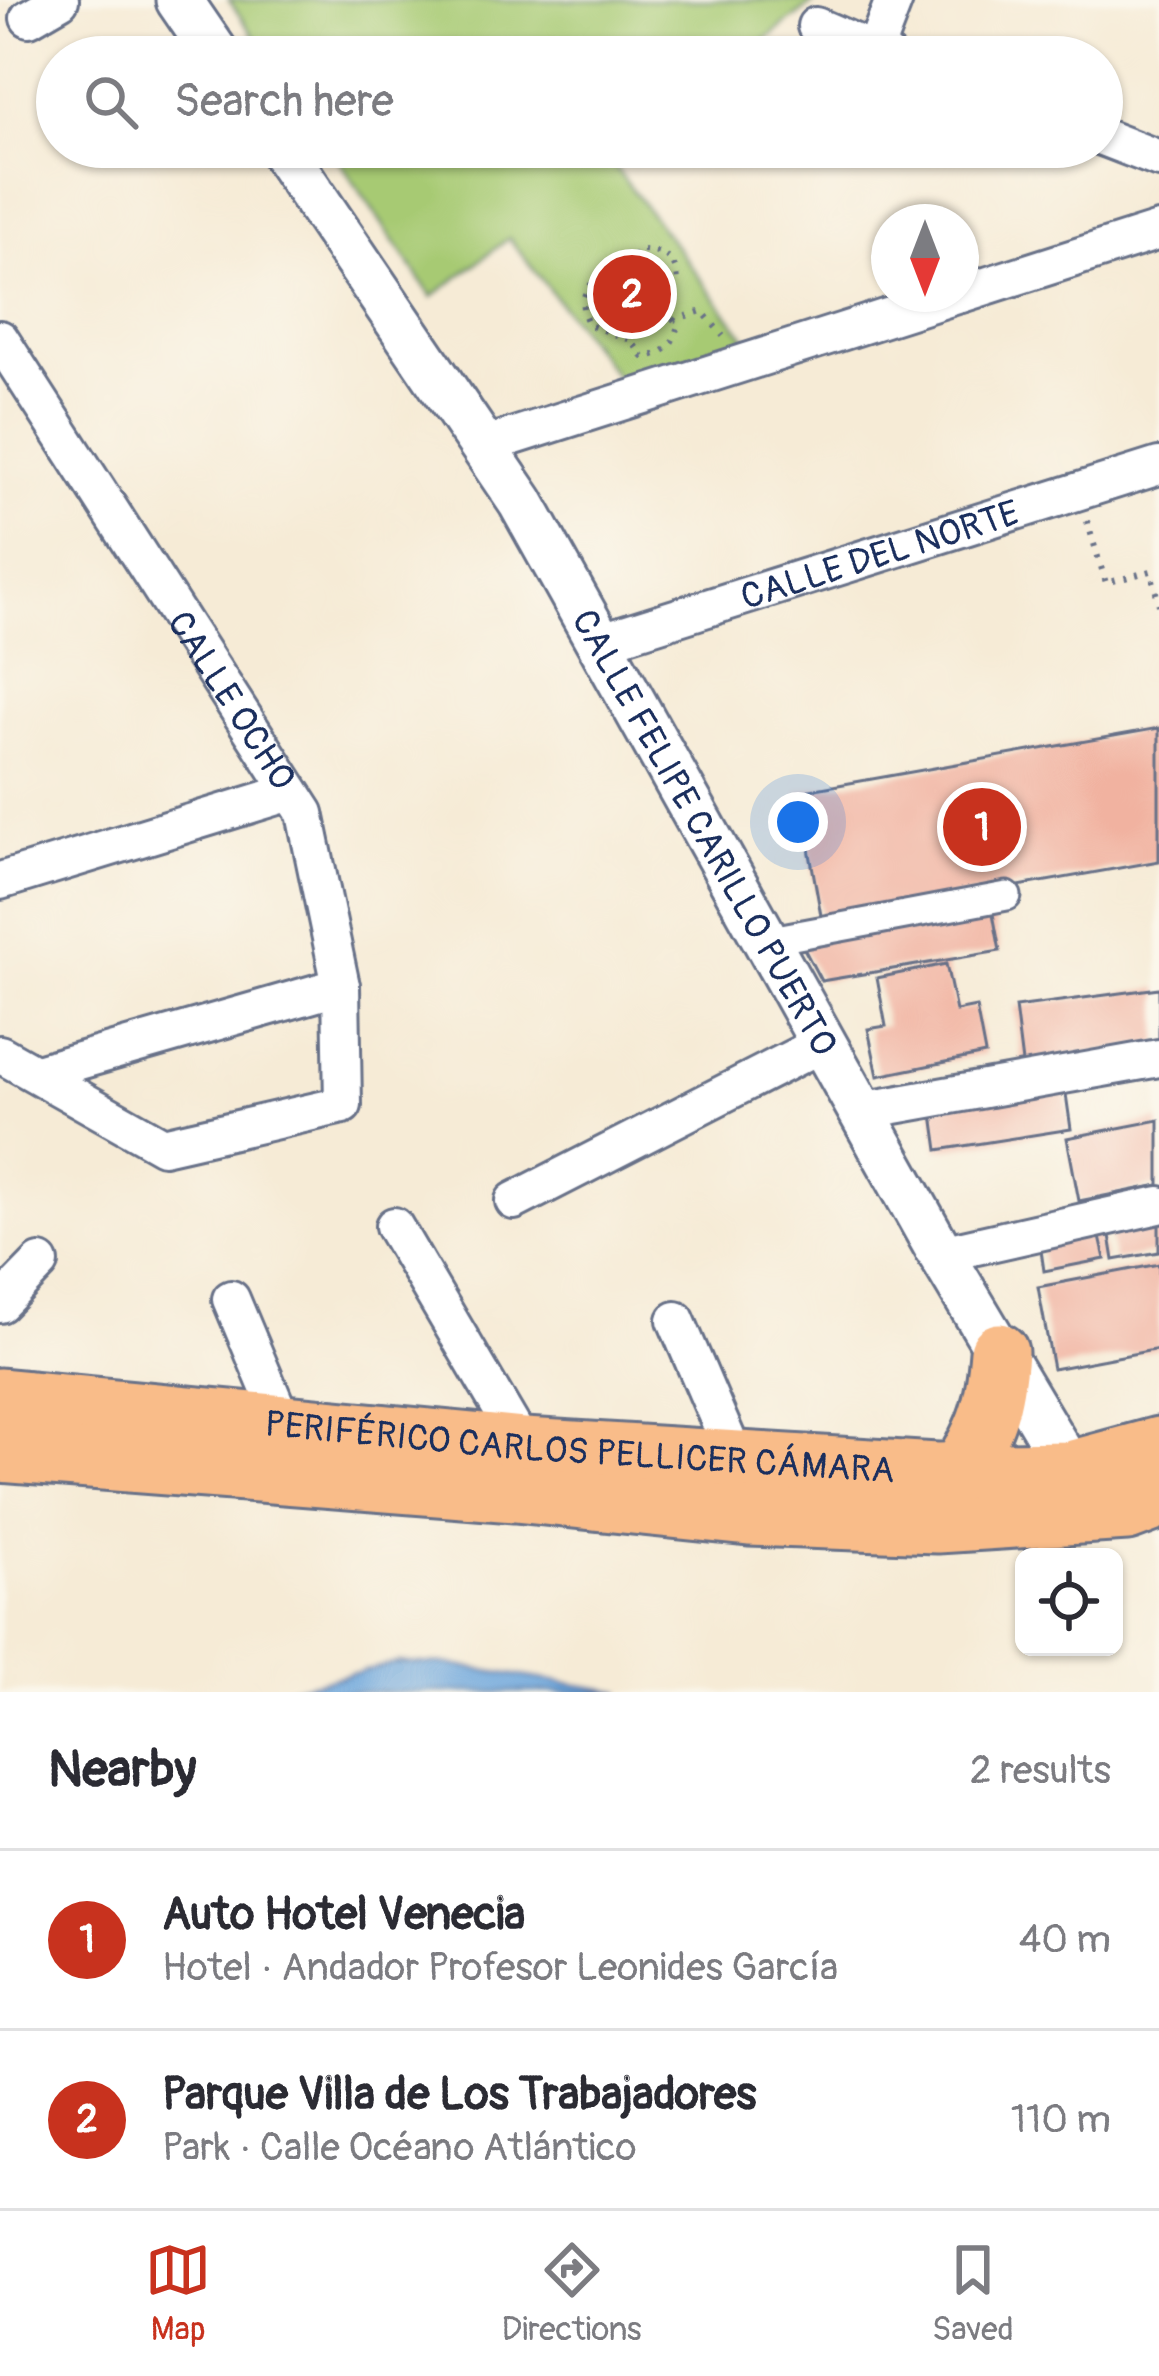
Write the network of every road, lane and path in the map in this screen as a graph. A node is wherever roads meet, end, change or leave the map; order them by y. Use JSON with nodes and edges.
{"nodes":[{"id":1,"x":179,"y":0,"type":"edge"},
{"id":2,"x":893,"y":0,"type":"edge"},
{"id":3,"x":816,"y":26,"type":"dead end"},
{"id":4,"x":204,"y":36,"type":"edge"},
{"id":5,"x":839,"y":36,"type":"edge"},
{"id":6,"x":885,"y":36,"type":"edge"},
{"id":7,"x":1123,"y":145,"type":"edge"},
{"id":8,"x":1159,"y":159,"type":"edge"},
{"id":9,"x":294,"y":168,"type":"edge"},
{"id":10,"x":1159,"y":230,"type":"edge"},
{"id":11,"x":979,"y":288,"type":"edge"},
{"id":12,"x":903,"y":312,"type":"edge"},
{"id":13,"x":674,"y":320,"type":"junction"},
{"id":14,"x":0,"y":339,"type":"edge"},
{"id":15,"x":723,"y":369,"type":"junction"},
{"id":16,"x":483,"y":446,"type":"junction"},
{"id":17,"x":1159,"y":466,"type":"edge"},
{"id":18,"x":1078,"y":491,"type":"junction"},
{"id":19,"x":1159,"y":605,"type":"edge"},
{"id":20,"x":598,"y":642,"type":"junction"},
{"id":21,"x":291,"y":792,"type":"junction"},
{"id":22,"x":0,"y":881,"type":"edge"},
{"id":23,"x":1007,"y":896,"type":"dead end"},
{"id":24,"x":766,"y":941,"type":"junction"},
{"id":25,"x":341,"y":986,"type":"junction"},
{"id":26,"x":823,"y":1043,"type":"junction"},
{"id":27,"x":0,"y":1054,"type":"edge"},
{"id":28,"x":1159,"y":1058,"type":"edge"},
{"id":29,"x":37,"y":1073,"type":"junction"},
{"id":30,"x":861,"y":1111,"type":"junction"},
{"id":31,"x":514,"y":1201,"type":"dead end"},
{"id":32,"x":1159,"y":1204,"type":"edge"},
{"id":33,"x":394,"y":1226,"type":"dead end"},
{"id":34,"x":940,"y":1254,"type":"junction"},
{"id":35,"x":40,"y":1263,"type":"dead end"},
{"id":36,"x":231,"y":1299,"type":"dead end"},
{"id":37,"x":0,"y":1304,"type":"edge"},
{"id":38,"x":676,"y":1320,"type":"dead end"},
{"id":39,"x":999,"y":1352,"type":"junction"},
{"id":40,"x":0,"y":1396,"type":"edge"},
{"id":41,"x":283,"y":1423,"type":"junction"},
{"id":42,"x":1159,"y":1446,"type":"edge"},
{"id":43,"x":524,"y":1447,"type":"junction"},
{"id":44,"x":0,"y":1454,"type":"edge"},
{"id":45,"x":736,"y":1460,"type":"junction"},
{"id":46,"x":1070,"y":1470,"type":"junction"},
{"id":47,"x":960,"y":1472,"type":"junction"},
{"id":48,"x":1148,"y":1513,"type":"edge"}],
"edges":[{"from":1,"to":4,"type":"street"},
{"from":2,"to":6,"type":"street"},
{"from":3,"to":5,"type":"street"},
{"from":7,"to":8,"type":"street"},
{"from":9,"to":16,"type":"street","name":"CALLE FELIPE CARILLO PUERTO"},
{"from":10,"to":11,"type":"street"},
{"from":12,"to":15,"type":"street"},
{"from":13,"to":13,"type":"path"},
{"from":13,"to":15,"type":"path"},
{"from":14,"to":21,"type":"street","name":"CALLE OCHO"},
{"from":15,"to":16,"type":"street"},
{"from":16,"to":20,"type":"street","name":"CALLE FELIPE CARILLO PUERTO"},
{"from":17,"to":18,"type":"street","name":"CALLE DEL NORTE"},
{"from":18,"to":19,"type":"path"},
{"from":18,"to":20,"type":"street","name":"CALLE DEL NORTE"},
{"from":20,"to":24,"type":"street","name":"CALLE FELIPE CARILLO PUERTO"},
{"from":21,"to":22,"type":"street"},
{"from":21,"to":25,"type":"street","name":"CALLE OCHO"},
{"from":23,"to":24,"type":"street"},
{"from":24,"to":26,"type":"street","name":"CALLE FELIPE CARILLO PUERTO"},
{"from":25,"to":29,"type":"street"},
{"from":25,"to":29,"type":"street","name":"CALLE OCHO"},
{"from":26,"to":30,"type":"street","name":"CALLE FELIPE CARILLO PUERTO"},
{"from":26,"to":31,"type":"street"},
{"from":27,"to":29,"type":"street"},
{"from":28,"to":30,"type":"street"},
{"from":30,"to":34,"type":"street","name":"CALLE FELIPE CARILLO PUERTO"},
{"from":32,"to":34,"type":"street"},
{"from":33,"to":43,"type":"street"},
{"from":34,"to":39,"type":"street","name":"CALLE FELIPE CARILLO PUERTO"},
{"from":35,"to":37,"type":"street"},
{"from":36,"to":41,"type":"street"},
{"from":38,"to":45,"type":"street"},
{"from":39,"to":46,"type":"street","name":"CALLE FELIPE CARILLO PUERTO"},
{"from":39,"to":47,"type":"main road"},
{"from":40,"to":41,"type":"main road","name":"PERIFÉRICO CARLOS PELLICER CÁMARA"},
{"from":41,"to":43,"type":"main road","name":"PERIFÉRICO CARLOS PELLICER CÁMARA"},
{"from":42,"to":46,"type":"main road","name":"PERIFÉRICO CARLOS PELLICER CÁMARA"},
{"from":43,"to":45,"type":"main road","name":"PERIFÉRICO CARLOS PELLICER CÁMARA"},
{"from":44,"to":48,"type":"main road","name":"PERIFÉRICO CARLOS PELLICER CÁMARA"},
{"from":45,"to":47,"type":"main road","name":"PERIFÉRICO CARLOS PELLICER CÁMARA"},
{"from":46,"to":47,"type":"main road","name":"PERIFÉRICO CARLOS PELLICER CÁMARA"},
{"from":46,"to":48,"type":"street","name":"CALLE FELIPE CARILLO PUERTO"}]}
